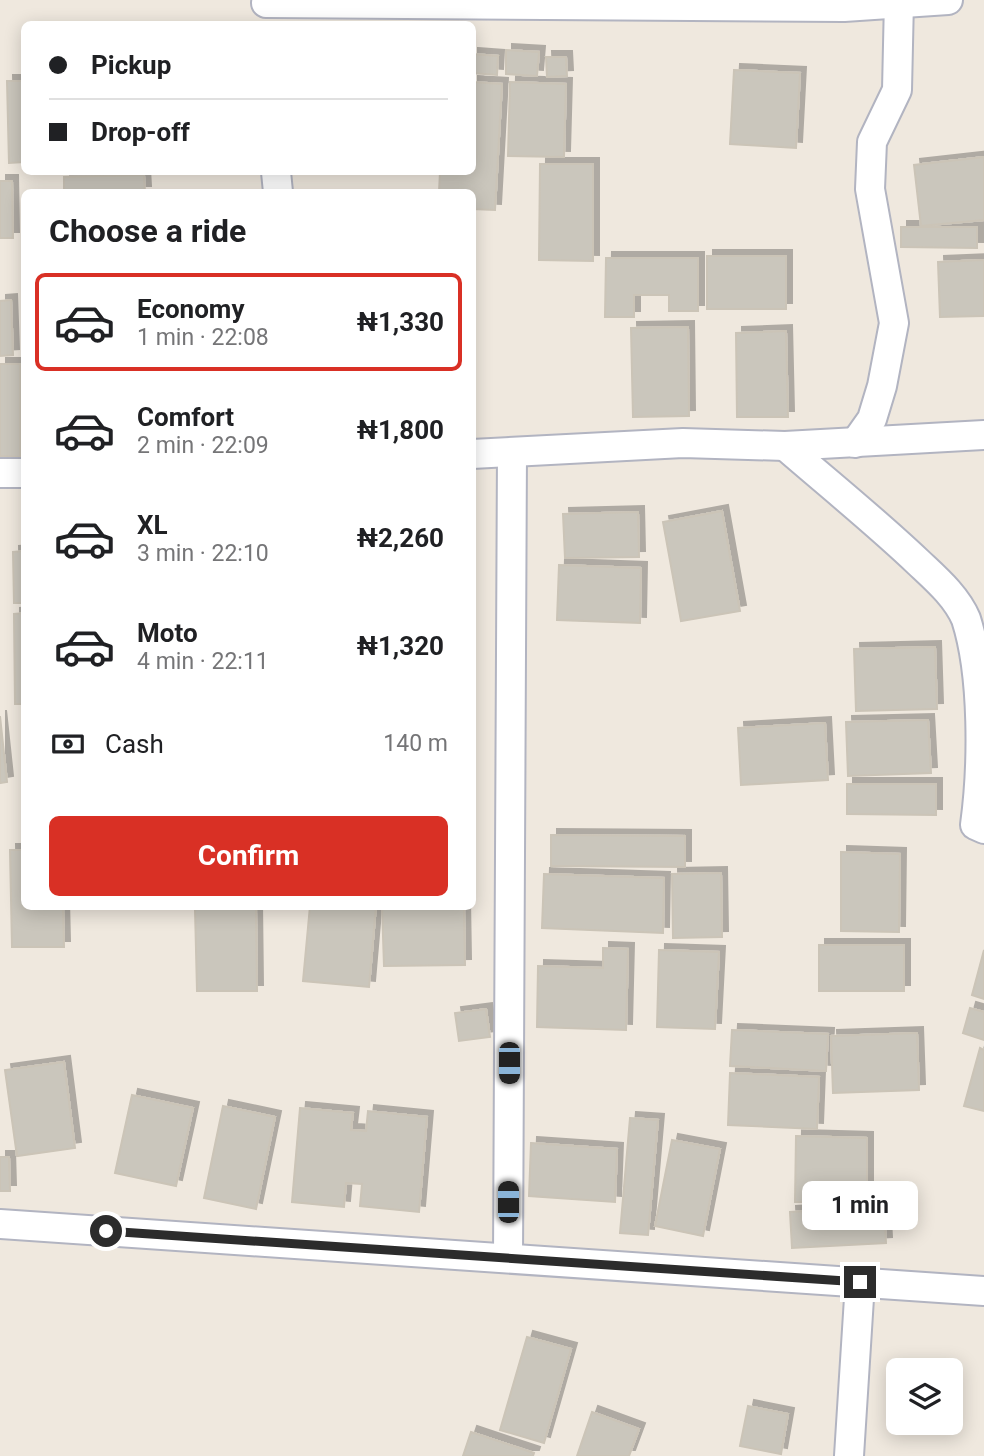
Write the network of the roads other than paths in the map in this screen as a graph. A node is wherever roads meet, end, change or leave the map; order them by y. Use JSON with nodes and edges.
{"nodes":[{"id":1,"x":948,"y":0,"type":"edge"},
{"id":2,"x":899,"y":2,"type":"edge"},
{"id":3,"x":266,"y":9,"type":"edge"},
{"id":4,"x":984,"y":435,"type":"edge"},
{"id":5,"x":855,"y":443,"type":"junction"},
{"id":6,"x":785,"y":446,"type":"junction"},
{"id":7,"x":512,"y":452,"type":"junction"},
{"id":8,"x":476,"y":454,"type":"edge"},
{"id":9,"x":0,"y":473,"type":"edge"},
{"id":10,"x":21,"y":473,"type":"edge"},
{"id":11,"x":984,"y":829,"type":"edge"},
{"id":12,"x":0,"y":1224,"type":"edge"},
{"id":13,"x":508,"y":1258,"type":"junction"},
{"id":14,"x":860,"y":1282,"type":"junction"},
{"id":15,"x":984,"y":1290,"type":"edge"},
{"id":16,"x":849,"y":1456,"type":"edge"}],
"edges":[{"from":1,"to":2,"type":"street"},
{"from":2,"to":3,"type":"street"},
{"from":2,"to":5,"type":"street"},
{"from":4,"to":5,"type":"street"},
{"from":5,"to":6,"type":"street"},
{"from":6,"to":7,"type":"street"},
{"from":6,"to":11,"type":"street"},
{"from":7,"to":8,"type":"street"},
{"from":7,"to":13,"type":"street"},
{"from":9,"to":10,"type":"street"},
{"from":12,"to":13,"type":"street"},
{"from":13,"to":14,"type":"street"},
{"from":14,"to":15,"type":"street"},
{"from":14,"to":16,"type":"street"}]}
